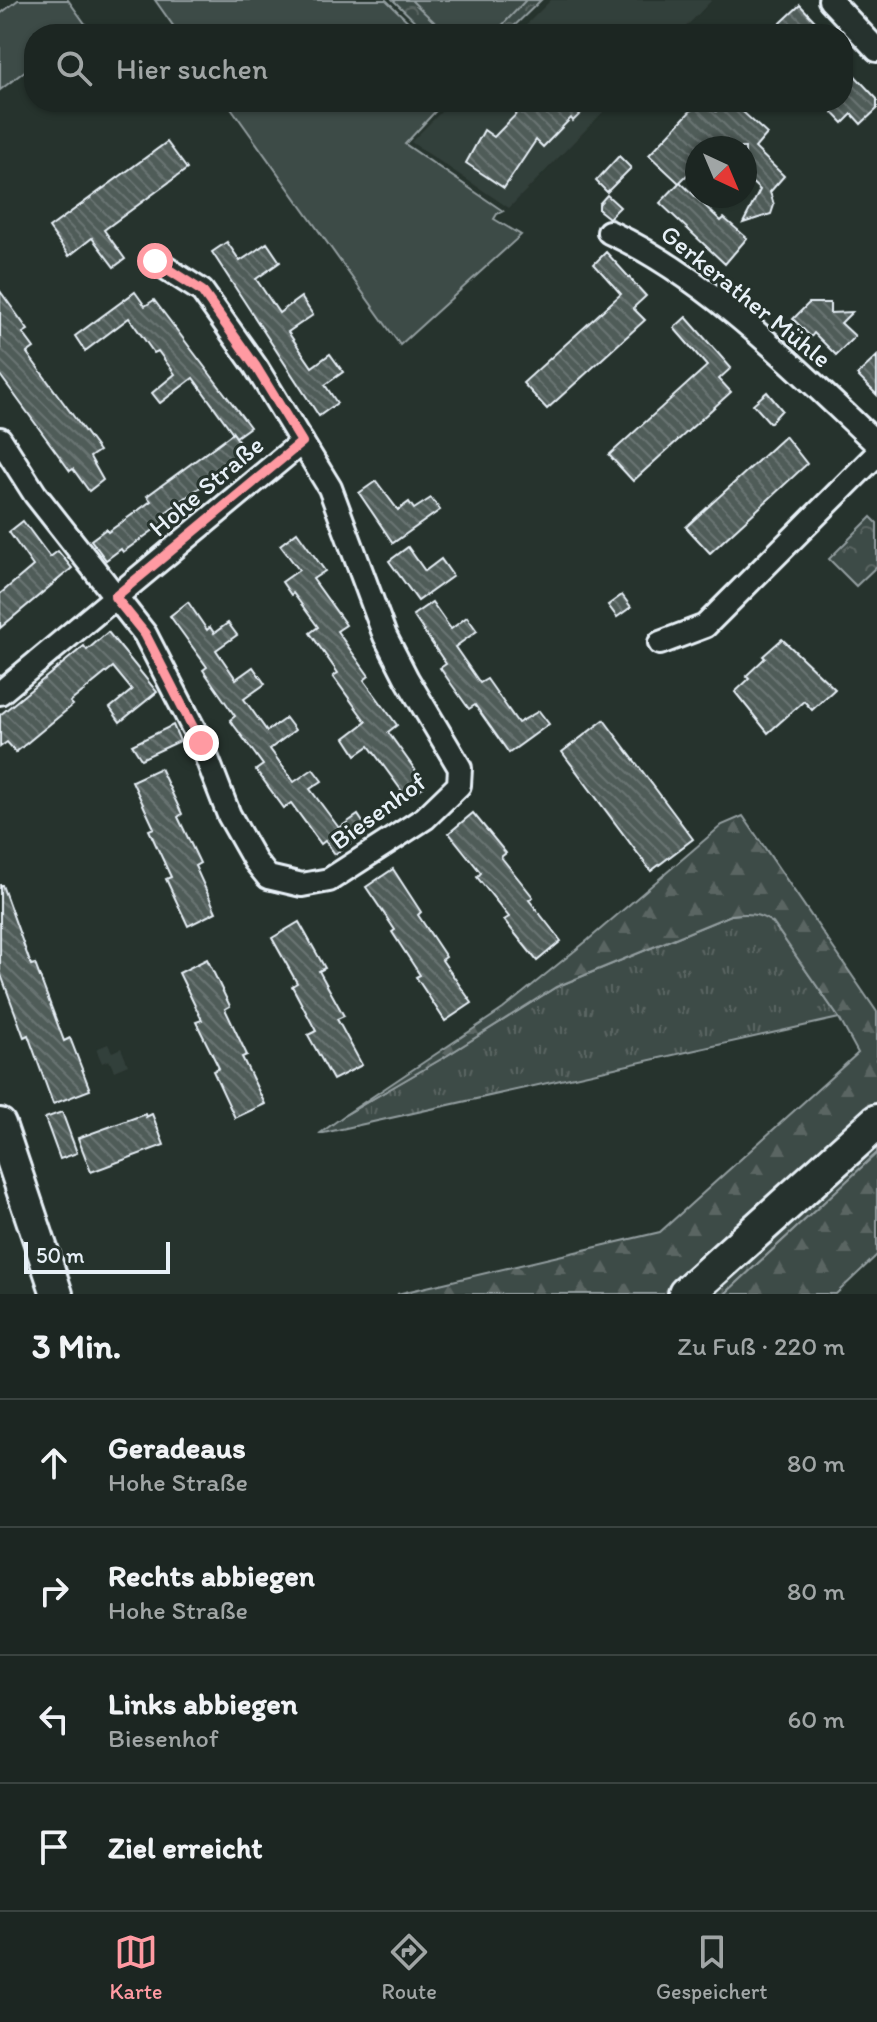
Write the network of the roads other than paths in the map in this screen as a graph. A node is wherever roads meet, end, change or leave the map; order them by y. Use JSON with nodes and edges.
{"nodes":[{"id":1,"x":830,"y":0,"type":"edge"},
{"id":2,"x":853,"y":24,"type":"edge"},
{"id":3,"x":853,"y":24,"type":"edge"},
{"id":4,"x":877,"y":50,"type":"edge"},
{"id":5,"x":609,"y":232,"type":"dead end"},
{"id":6,"x":155,"y":261,"type":"dead end"},
{"id":7,"x":0,"y":439,"type":"edge"},
{"id":8,"x":302,"y":442,"type":"junction"},
{"id":9,"x":877,"y":444,"type":"edge"},
{"id":10,"x":877,"y":454,"type":"edge"},
{"id":11,"x":115,"y":597,"type":"junction"},
{"id":12,"x":660,"y":643,"type":"dead end"},
{"id":13,"x":0,"y":693,"type":"edge"},
{"id":14,"x":877,"y":1122,"type":"edge"},
{"id":15,"x":0,"y":1124,"type":"edge"},
{"id":16,"x":57,"y":1294,"type":"edge"},
{"id":17,"x":686,"y":1294,"type":"edge"}],
"edges":[{"from":1,"to":3,"type":"street"},
{"from":2,"to":4,"type":"street"},
{"from":5,"to":9,"type":"street","name":"Gerkerather Mühle"},
{"from":6,"to":8,"type":"street","name":"Hohe Straße"},
{"from":7,"to":11,"type":"street","name":"Biesenhof"},
{"from":8,"to":11,"type":"street","name":"Hohe Straße"},
{"from":8,"to":11,"type":"street","name":"Biesenhof"},
{"from":10,"to":12,"type":"street"},
{"from":11,"to":13,"type":"street","name":"Hohe Straße"},
{"from":14,"to":17,"type":"main road"},
{"from":15,"to":16,"type":"street"}]}
